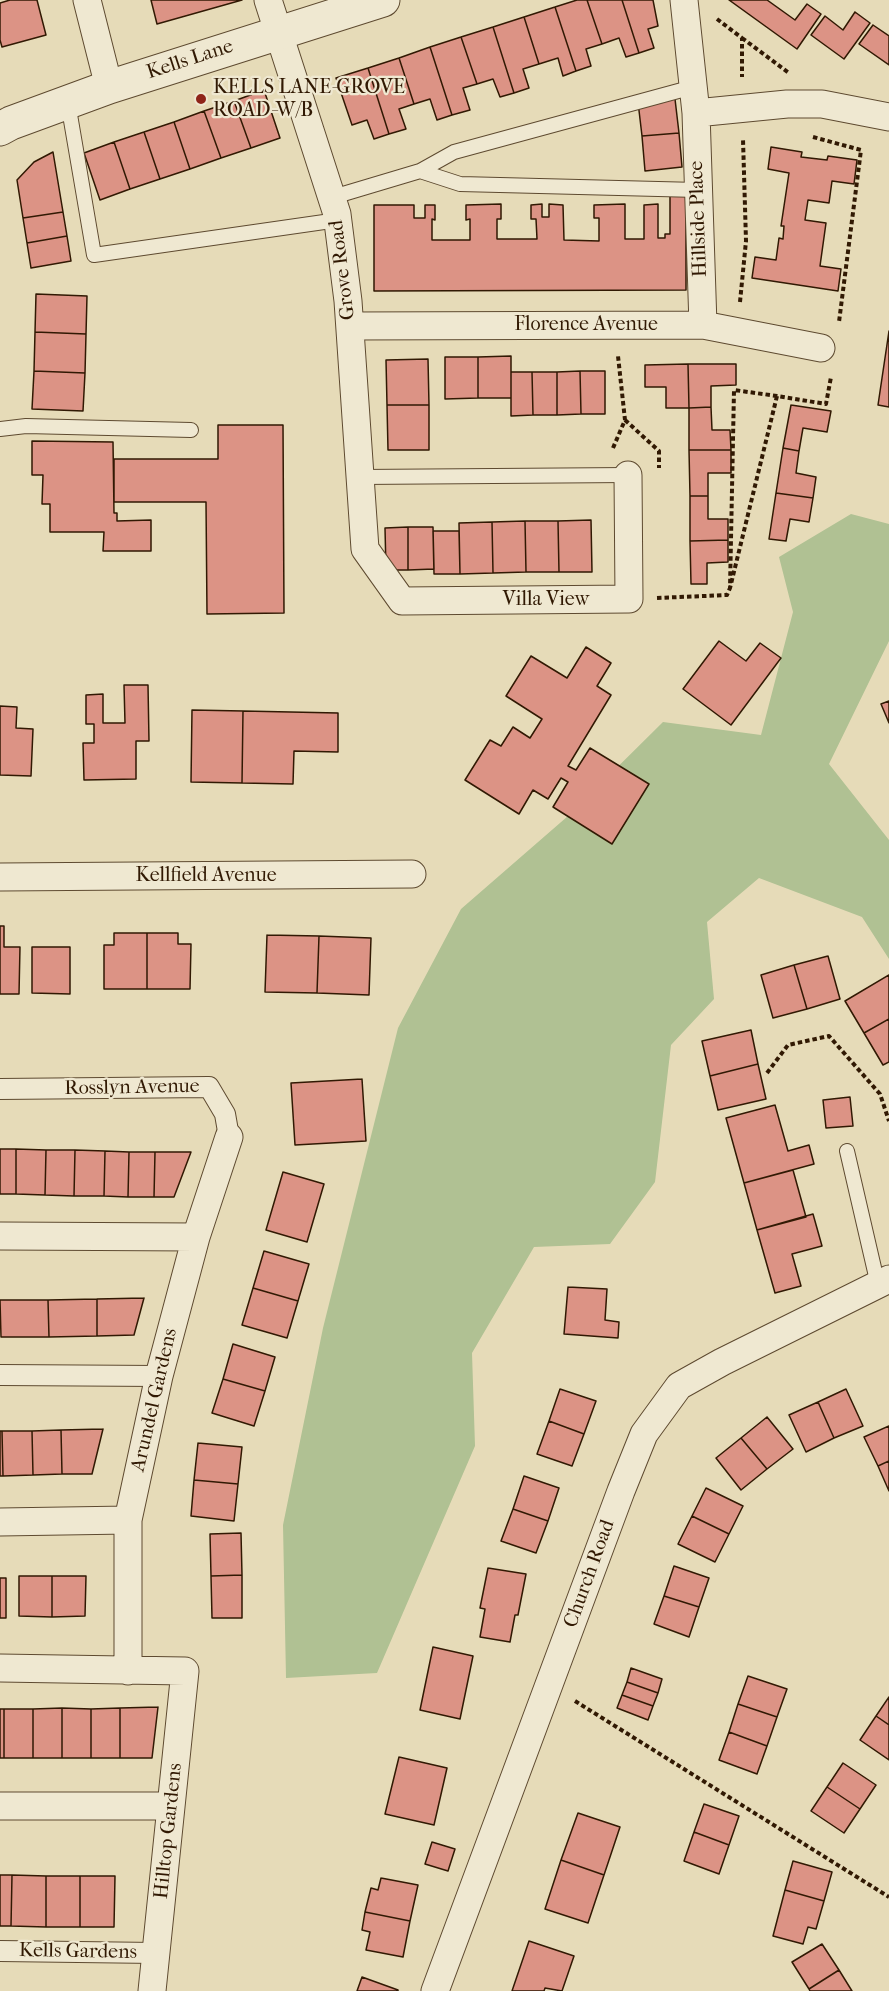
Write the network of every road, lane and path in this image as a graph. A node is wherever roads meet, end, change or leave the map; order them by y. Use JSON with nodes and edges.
{"nodes":[{"id":1,"x":87,"y":0,"type":"edge"},
{"id":2,"x":268,"y":0,"type":"edge"},
{"id":3,"x":383,"y":0,"type":"edge"},
{"id":4,"x":685,"y":4,"type":"edge"},
{"id":5,"x":277,"y":33,"type":"junction"},
{"id":6,"x":109,"y":87,"type":"junction"},
{"id":7,"x":694,"y":100,"type":"junction"},
{"id":8,"x":68,"y":102,"type":"junction"},
{"id":9,"x":742,"y":109,"type":"junction"},
{"id":10,"x":889,"y":117,"type":"edge"},
{"id":11,"x":0,"y":129,"type":"edge"},
{"id":12,"x":812,"y":137,"type":"dead end"},
{"id":13,"x":420,"y":171,"type":"junction"},
{"id":14,"x":698,"y":190,"type":"junction"},
{"id":15,"x":335,"y":208,"type":"junction"},
{"id":16,"x":703,"y":325,"type":"junction"},
{"id":17,"x":350,"y":326,"type":"junction"},
{"id":18,"x":614,"y":326,"type":"junction"},
{"id":19,"x":737,"y":333,"type":"junction"},
{"id":20,"x":828,"y":349,"type":"junction"},
{"id":21,"x":777,"y":396,"type":"junction"},
{"id":22,"x":0,"y":429,"type":"edge"},
{"id":23,"x":191,"y":430,"type":"dead end"},
{"id":24,"x":628,"y":476,"type":"junction"},
{"id":25,"x":360,"y":477,"type":"junction"},
{"id":26,"x":365,"y":549,"type":"joint"},
{"id":27,"x":730,"y":588,"type":"junction"},
{"id":28,"x":629,"y":599,"type":"junction"},
{"id":29,"x":412,"y":874,"type":"dead end"},
{"id":30,"x":0,"y":877,"type":"edge"},
{"id":31,"x":767,"y":1073,"type":"dead end"},
{"id":32,"x":0,"y":1089,"type":"edge"},
{"id":33,"x":889,"y":1121,"type":"edge"},
{"id":34,"x":229,"y":1137,"type":"joint"},
{"id":35,"x":847,"y":1151,"type":"dead end"},
{"id":36,"x":0,"y":1236,"type":"edge"},
{"id":37,"x":196,"y":1237,"type":"junction"},
{"id":38,"x":885,"y":1290,"type":"edge"},
{"id":39,"x":0,"y":1375,"type":"edge"},
{"id":40,"x":159,"y":1376,"type":"junction"},
{"id":41,"x":128,"y":1520,"type":"junction"},
{"id":42,"x":0,"y":1522,"type":"edge"},
{"id":43,"x":0,"y":1668,"type":"edge"},
{"id":44,"x":128,"y":1671,"type":"junction"},
{"id":45,"x":549,"y":1684,"type":"junction"},
{"id":46,"x":0,"y":1806,"type":"edge"},
{"id":47,"x":171,"y":1806,"type":"junction"},
{"id":48,"x":889,"y":1897,"type":"edge"},
{"id":49,"x":0,"y":1951,"type":"edge"},
{"id":50,"x":156,"y":1953,"type":"junction"},
{"id":51,"x":152,"y":1991,"type":"edge"},
{"id":52,"x":435,"y":1991,"type":"edge"}],
"edges":[{"from":1,"to":6,"type":"street"},
{"from":2,"to":5,"type":"street","name":"Grove Road"},
{"from":3,"to":5,"type":"street","name":"Kells Lane"},
{"from":4,"to":7,"type":"street","name":"Hillside Place"},
{"from":4,"to":9,"type":"path"},
{"from":5,"to":6,"type":"street","name":"Kells Lane"},
{"from":5,"to":15,"type":"street","name":"Grove Road"},
{"from":6,"to":8,"type":"street","name":"Kells Lane"},
{"from":7,"to":9,"type":"street"},
{"from":7,"to":13,"type":"lane"},
{"from":7,"to":14,"type":"street","name":"Hillside Place"},
{"from":8,"to":11,"type":"street","name":"Kells Lane"},
{"from":8,"to":15,"type":"lane"},
{"from":9,"to":10,"type":"street"},
{"from":9,"to":19,"type":"path"},
{"from":12,"to":20,"type":"path"},
{"from":13,"to":14,"type":"lane"},
{"from":13,"to":15,"type":"lane"},
{"from":14,"to":16,"type":"street","name":"Hillside Place"},
{"from":15,"to":17,"type":"street","name":"Grove Road"},
{"from":16,"to":18,"type":"street","name":"Florence Avenue"},
{"from":16,"to":19,"type":"street","name":"Florence Avenue"},
{"from":17,"to":18,"type":"street","name":"Florence Avenue"},
{"from":17,"to":25,"type":"street","name":"Grove Road"},
{"from":18,"to":24,"type":"path"},
{"from":19,"to":20,"type":"street","name":"Florence Avenue"},
{"from":20,"to":21,"type":"path"},
{"from":21,"to":27,"type":"path"},
{"from":21,"to":27,"type":"path"},
{"from":22,"to":23,"type":"lane"},
{"from":24,"to":25,"type":"lane"},
{"from":24,"to":28,"type":"street"},
{"from":25,"to":26,"type":"street","name":"Grove Road"},
{"from":26,"to":28,"type":"street","name":"Villa View"},
{"from":27,"to":28,"type":"path"},
{"from":29,"to":30,"type":"street","name":"Kellfield Avenue"},
{"from":31,"to":33,"type":"path"},
{"from":32,"to":34,"type":"street","name":"Rosslyn Avenue"},
{"from":34,"to":37,"type":"street","name":"Arundel Gardens"},
{"from":35,"to":38,"type":"lane"},
{"from":36,"to":37,"type":"street"},
{"from":37,"to":40,"type":"street","name":"Arundel Gardens"},
{"from":38,"to":45,"type":"street","name":"Church Road"},
{"from":39,"to":40,"type":"street"},
{"from":40,"to":41,"type":"street","name":"Arundel Gardens"},
{"from":41,"to":42,"type":"street"},
{"from":41,"to":44,"type":"street","name":"Arundel Gardens"},
{"from":43,"to":44,"type":"street"},
{"from":44,"to":47,"type":"street","name":"Hilltop Gardens"},
{"from":45,"to":48,"type":"path"},
{"from":45,"to":52,"type":"street","name":"Church Road"},
{"from":46,"to":47,"type":"street"},
{"from":47,"to":50,"type":"street","name":"Hilltop Gardens"},
{"from":49,"to":50,"type":"street","name":"Kells Gardens"},
{"from":50,"to":51,"type":"street","name":"Hilltop Gardens"}]}
